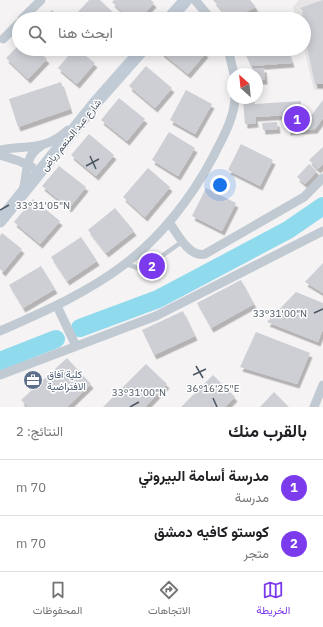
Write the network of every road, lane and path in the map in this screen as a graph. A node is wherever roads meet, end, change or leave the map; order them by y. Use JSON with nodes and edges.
{"nodes":[{"id":1,"x":41,"y":0,"type":"edge"},
{"id":2,"x":186,"y":0,"type":"edge"},
{"id":3,"x":195,"y":0,"type":"edge"},
{"id":4,"x":29,"y":12,"type":"edge"},
{"id":5,"x":175,"y":12,"type":"edge"},
{"id":6,"x":205,"y":12,"type":"edge"},
{"id":7,"x":12,"y":30,"type":"edge"},
{"id":8,"x":3,"y":39,"type":"dead end"},
{"id":9,"x":137,"y":56,"type":"edge"},
{"id":10,"x":230,"y":56,"type":"edge"},
{"id":11,"x":233,"y":68,"type":"edge"},
{"id":12,"x":98,"y":101,"type":"junction"},
{"id":13,"x":234,"y":104,"type":"edge"},
{"id":14,"x":41,"y":146,"type":"junction"},
{"id":15,"x":0,"y":150,"type":"edge"},
{"id":16,"x":0,"y":155,"type":"edge"},
{"id":17,"x":28,"y":164,"type":"junction"},
{"id":18,"x":46,"y":166,"type":"junction"},
{"id":19,"x":323,"y":178,"type":"edge"},
{"id":20,"x":21,"y":198,"type":"junction"},
{"id":21,"x":0,"y":221,"type":"edge"},
{"id":22,"x":168,"y":222,"type":"junction"},
{"id":23,"x":323,"y":231,"type":"edge"},
{"id":24,"x":183,"y":242,"type":"junction"},
{"id":25,"x":126,"y":264,"type":"junction"},
{"id":26,"x":57,"y":306,"type":"junction"},
{"id":27,"x":0,"y":331,"type":"edge"},
{"id":28,"x":76,"y":346,"type":"junction"},
{"id":29,"x":0,"y":374,"type":"edge"},
{"id":30,"x":323,"y":385,"type":"edge"},
{"id":31,"x":314,"y":407,"type":"edge"}],
"edges":[{"from":1,"to":4,"type":"street"},
{"from":2,"to":5,"type":"main road"},
{"from":3,"to":6,"type":"street"},
{"from":7,"to":8,"type":"street"},
{"from":9,"to":12,"type":"main road","name":"شارع عبد المنعم رياض"},
{"from":10,"to":11,"type":"street"},
{"from":12,"to":14,"type":"street"},
{"from":12,"to":18,"type":"main road","name":"شارع عبد المنعم رياض"},
{"from":13,"to":22,"type":"street"},
{"from":14,"to":15,"type":"street"},
{"from":14,"to":17,"type":"street"},
{"from":16,"to":17,"type":"street"},
{"from":17,"to":18,"type":"street"},
{"from":17,"to":20,"type":"street"},
{"from":18,"to":20,"type":"main road","name":"شارع عبد المنعم رياض"},
{"from":19,"to":24,"type":"street"},
{"from":20,"to":21,"type":"main road","name":"شارع عبد المنعم رياض"},
{"from":22,"to":24,"type":"street"},
{"from":22,"to":25,"type":"street"},
{"from":23,"to":28,"type":"street"},
{"from":24,"to":25,"type":"lane"},
{"from":25,"to":26,"type":"street"},
{"from":26,"to":27,"type":"street"},
{"from":26,"to":28,"type":"street"},
{"from":28,"to":29,"type":"street"},
{"from":30,"to":31,"type":"street"}]}
